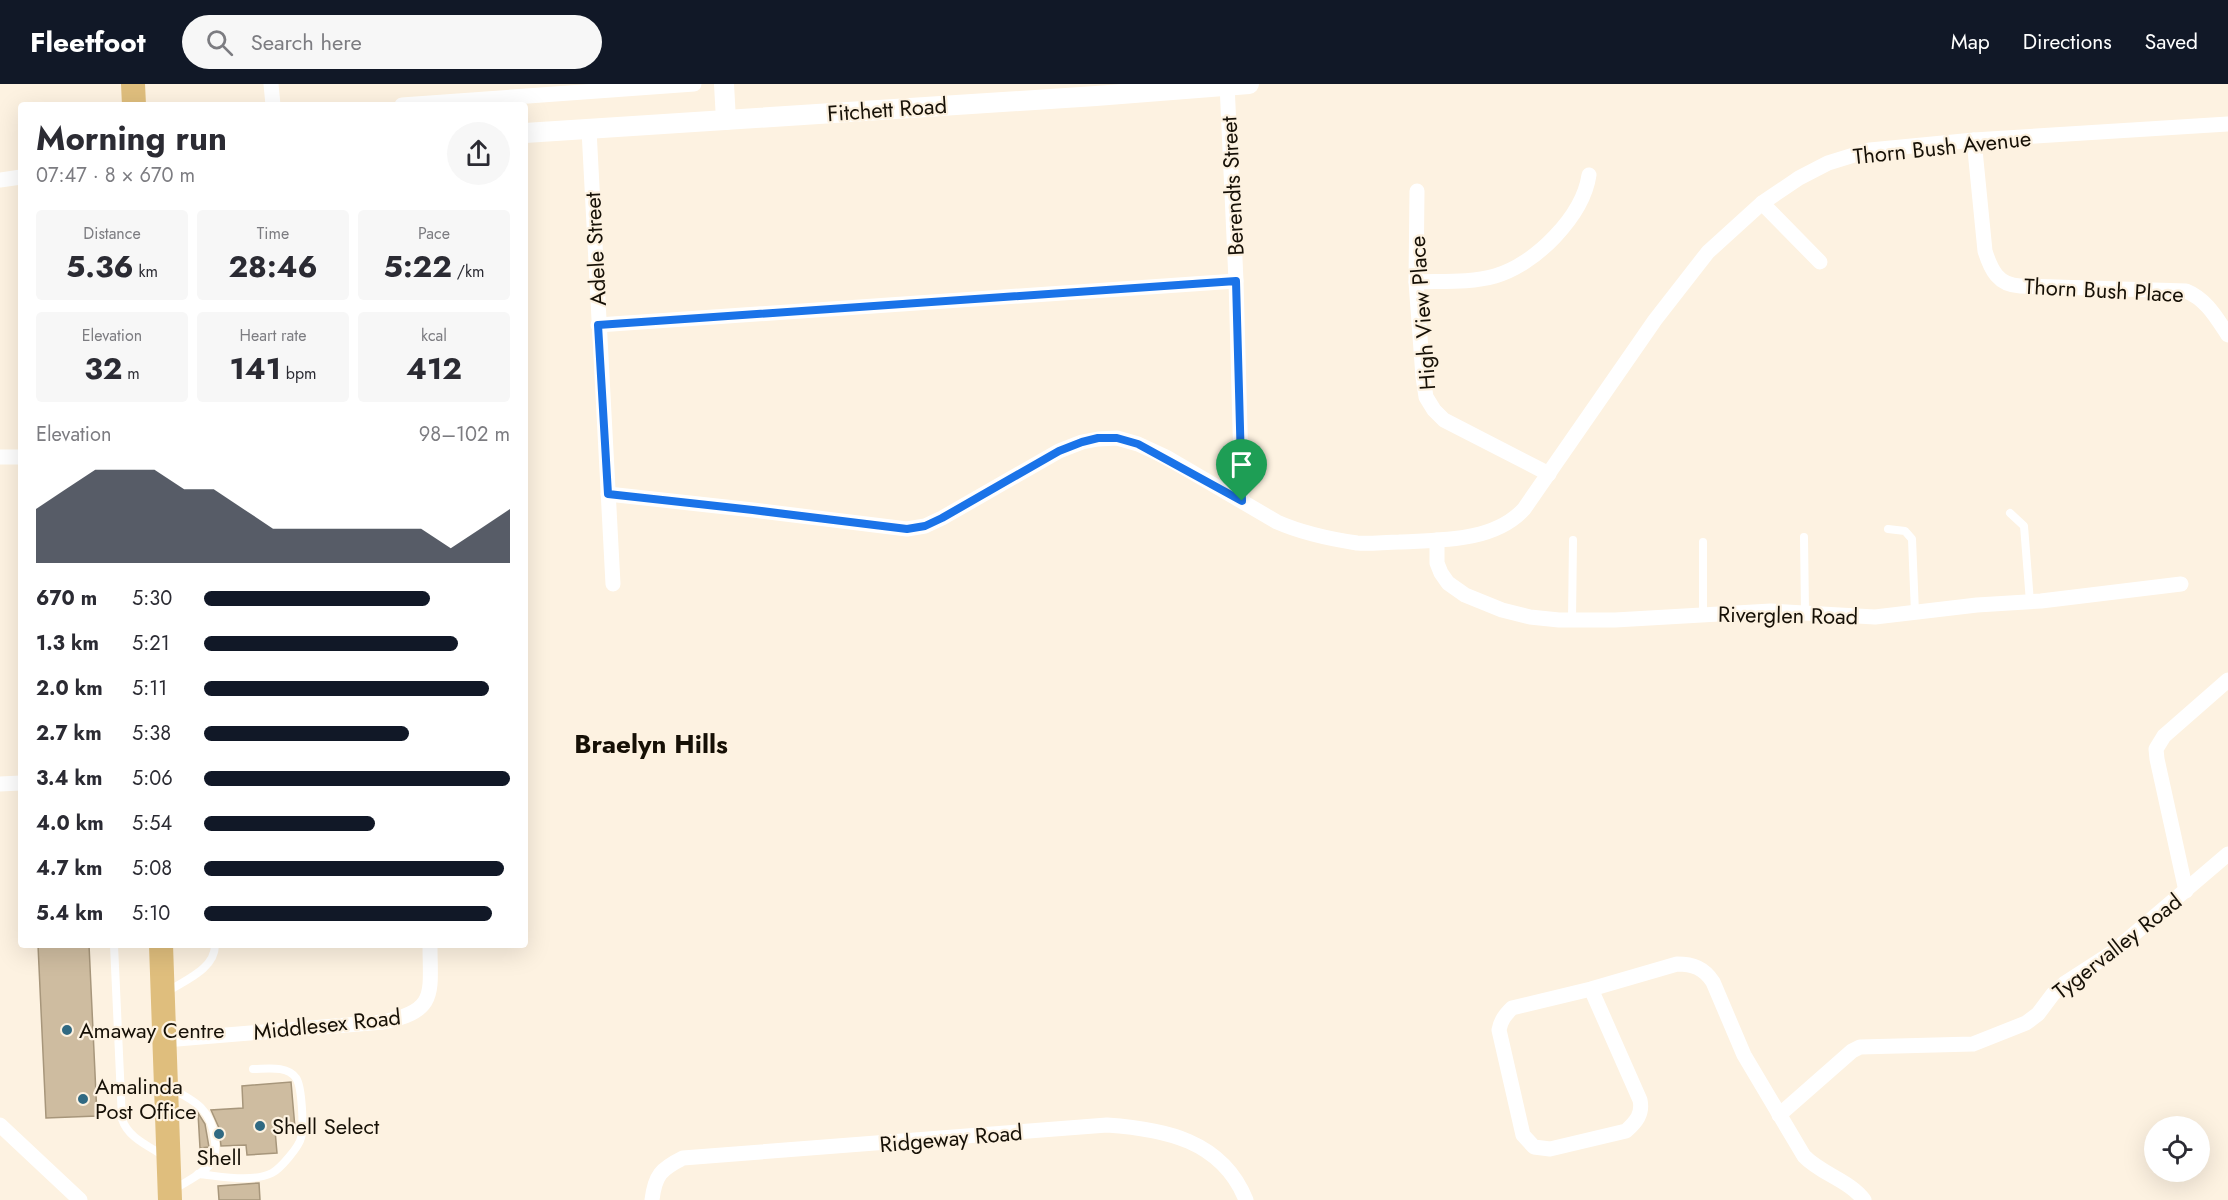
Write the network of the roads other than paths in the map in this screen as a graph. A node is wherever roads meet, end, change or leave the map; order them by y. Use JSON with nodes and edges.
{"nodes":[{"id":1,"x":133,"y":84,"type":"edge"},
{"id":2,"x":272,"y":84,"type":"edge"},
{"id":3,"x":694,"y":84,"type":"edge"},
{"id":4,"x":724,"y":84,"type":"edge"},
{"id":5,"x":1249,"y":84,"type":"edge"},
{"id":6,"x":1227,"y":85,"type":"edge"},
{"id":7,"x":1094,"y":90,"type":"edge"},
{"id":8,"x":134,"y":102,"type":"edge"},
{"id":9,"x":273,"y":102,"type":"edge"},
{"id":10,"x":444,"y":102,"type":"edge"},
{"id":11,"x":726,"y":120,"type":"junction"},
{"id":12,"x":2228,"y":124,"type":"edge"},
{"id":13,"x":589,"y":129,"type":"junction"},
{"id":14,"x":528,"y":134,"type":"edge"},
{"id":15,"x":1974,"y":140,"type":"junction"},
{"id":16,"x":1589,"y":175,"type":"dead end"},
{"id":17,"x":18,"y":177,"type":"edge"},
{"id":18,"x":0,"y":180,"type":"edge"},
{"id":19,"x":1418,"y":191,"type":"dead end"},
{"id":20,"x":1762,"y":203,"type":"junction"},
{"id":21,"x":1820,"y":262,"type":"dead end"},
{"id":22,"x":1236,"y":281,"type":"junction"},
{"id":23,"x":1416,"y":282,"type":"junction"},
{"id":24,"x":598,"y":325,"type":"junction"},
{"id":25,"x":2228,"y":335,"type":"edge"},
{"id":26,"x":0,"y":457,"type":"edge"},
{"id":27,"x":18,"y":457,"type":"edge"},
{"id":28,"x":1548,"y":474,"type":"junction"},
{"id":29,"x":608,"y":494,"type":"junction"},
{"id":30,"x":1242,"y":501,"type":"junction"},
{"id":31,"x":2010,"y":513,"type":"dead end"},
{"id":32,"x":1888,"y":528,"type":"dead end"},
{"id":33,"x":1804,"y":537,"type":"dead end"},
{"id":34,"x":1437,"y":540,"type":"junction"},
{"id":35,"x":1573,"y":540,"type":"dead end"},
{"id":36,"x":1703,"y":542,"type":"dead end"},
{"id":37,"x":613,"y":584,"type":"dead end"},
{"id":38,"x":2181,"y":584,"type":"dead end"},
{"id":39,"x":2030,"y":602,"type":"junction"},
{"id":40,"x":1805,"y":612,"type":"junction"},
{"id":41,"x":1915,"y":613,"type":"junction"},
{"id":42,"x":1703,"y":614,"type":"junction"},
{"id":43,"x":1572,"y":620,"type":"junction"},
{"id":44,"x":2228,"y":680,"type":"edge"},
{"id":45,"x":18,"y":783,"type":"edge"},
{"id":46,"x":0,"y":784,"type":"edge"},
{"id":47,"x":2228,"y":854,"type":"edge"},
{"id":48,"x":2186,"y":891,"type":"junction"},
{"id":49,"x":114,"y":948,"type":"edge"},
{"id":50,"x":161,"y":948,"type":"edge"},
{"id":51,"x":215,"y":948,"type":"edge"},
{"id":52,"x":430,"y":948,"type":"edge"},
{"id":53,"x":1591,"y":989,"type":"junction"},
{"id":54,"x":163,"y":994,"type":"junction"},
{"id":55,"x":165,"y":1040,"type":"junction"},
{"id":56,"x":253,"y":1069,"type":"dead end"},
{"id":57,"x":166,"y":1086,"type":"junction"},
{"id":58,"x":1779,"y":1115,"type":"junction"},
{"id":59,"x":0,"y":1125,"type":"edge"},
{"id":60,"x":168,"y":1158,"type":"junction"},
{"id":61,"x":198,"y":1174,"type":"junction"},
{"id":62,"x":170,"y":1196,"type":"edge"},
{"id":63,"x":80,"y":1200,"type":"edge"},
{"id":64,"x":652,"y":1200,"type":"edge"},
{"id":65,"x":1246,"y":1200,"type":"edge"},
{"id":66,"x":1864,"y":1200,"type":"edge"}],
"edges":[{"from":1,"to":8,"type":"main road"},
{"from":2,"to":9,"type":"street"},
{"from":3,"to":10,"type":"street"},
{"from":4,"to":11,"type":"street"},
{"from":5,"to":6,"type":"street","name":"Fitchett Road"},
{"from":6,"to":7,"type":"street","name":"Fitchett Road"},
{"from":6,"to":22,"type":"street","name":"Berendts Street"},
{"from":7,"to":11,"type":"street","name":"Fitchett Road"},
{"from":11,"to":13,"type":"street","name":"Fitchett Road"},
{"from":12,"to":15,"type":"street","name":"Thorn Bush Avenue"},
{"from":13,"to":14,"type":"street","name":"Fitchett Road"},
{"from":13,"to":24,"type":"street","name":"Adele Street"},
{"from":15,"to":20,"type":"street","name":"Thorn Bush Avenue"},
{"from":15,"to":25,"type":"street","name":"Thorn Bush Place"},
{"from":16,"to":23,"type":"street"},
{"from":17,"to":18,"type":"street"},
{"from":19,"to":23,"type":"street","name":"High View Place"},
{"from":20,"to":21,"type":"street"},
{"from":20,"to":28,"type":"street","name":"Thorn Bush Avenue"},
{"from":22,"to":24,"type":"street"},
{"from":22,"to":30,"type":"street","name":"Berendts Street"},
{"from":23,"to":28,"type":"street","name":"High View Place"},
{"from":24,"to":29,"type":"street","name":"Adele Street"},
{"from":26,"to":27,"type":"street"},
{"from":28,"to":34,"type":"street","name":"Thorn Bush Avenue"},
{"from":29,"to":30,"type":"street","name":"Thorn Bush Avenue"},
{"from":29,"to":37,"type":"street","name":"Adele Street"},
{"from":30,"to":34,"type":"street","name":"Thorn Bush Avenue"},
{"from":31,"to":39,"type":"lane"},
{"from":32,"to":41,"type":"lane"},
{"from":33,"to":40,"type":"lane"},
{"from":34,"to":43,"type":"street","name":"Riverglen Road"},
{"from":35,"to":43,"type":"lane"},
{"from":36,"to":42,"type":"lane"},
{"from":38,"to":39,"type":"street","name":"Riverglen Road"},
{"from":39,"to":41,"type":"street","name":"Riverglen Road"},
{"from":40,"to":41,"type":"street","name":"Riverglen Road"},
{"from":40,"to":42,"type":"street","name":"Riverglen Road"},
{"from":42,"to":43,"type":"street","name":"Riverglen Road"},
{"from":44,"to":48,"type":"street"},
{"from":45,"to":46,"type":"street"},
{"from":47,"to":48,"type":"street","name":"Tygervalley Road"},
{"from":48,"to":58,"type":"street","name":"Tygervalley Road"},
{"from":49,"to":60,"type":"lane"},
{"from":50,"to":54,"type":"main road"},
{"from":51,"to":54,"type":"lane"},
{"from":52,"to":55,"type":"street","name":"Middlesex Road"},
{"from":53,"to":53,"type":"street"},
{"from":53,"to":58,"type":"street"},
{"from":54,"to":55,"type":"main road"},
{"from":55,"to":57,"type":"main road"},
{"from":56,"to":61,"type":"lane"},
{"from":57,"to":60,"type":"main road"},
{"from":57,"to":61,"type":"lane"},
{"from":58,"to":66,"type":"street"},
{"from":59,"to":63,"type":"street"},
{"from":60,"to":62,"type":"main road"},
{"from":61,"to":62,"type":"lane"},
{"from":64,"to":65,"type":"street","name":"Ridgeway Road"}]}
